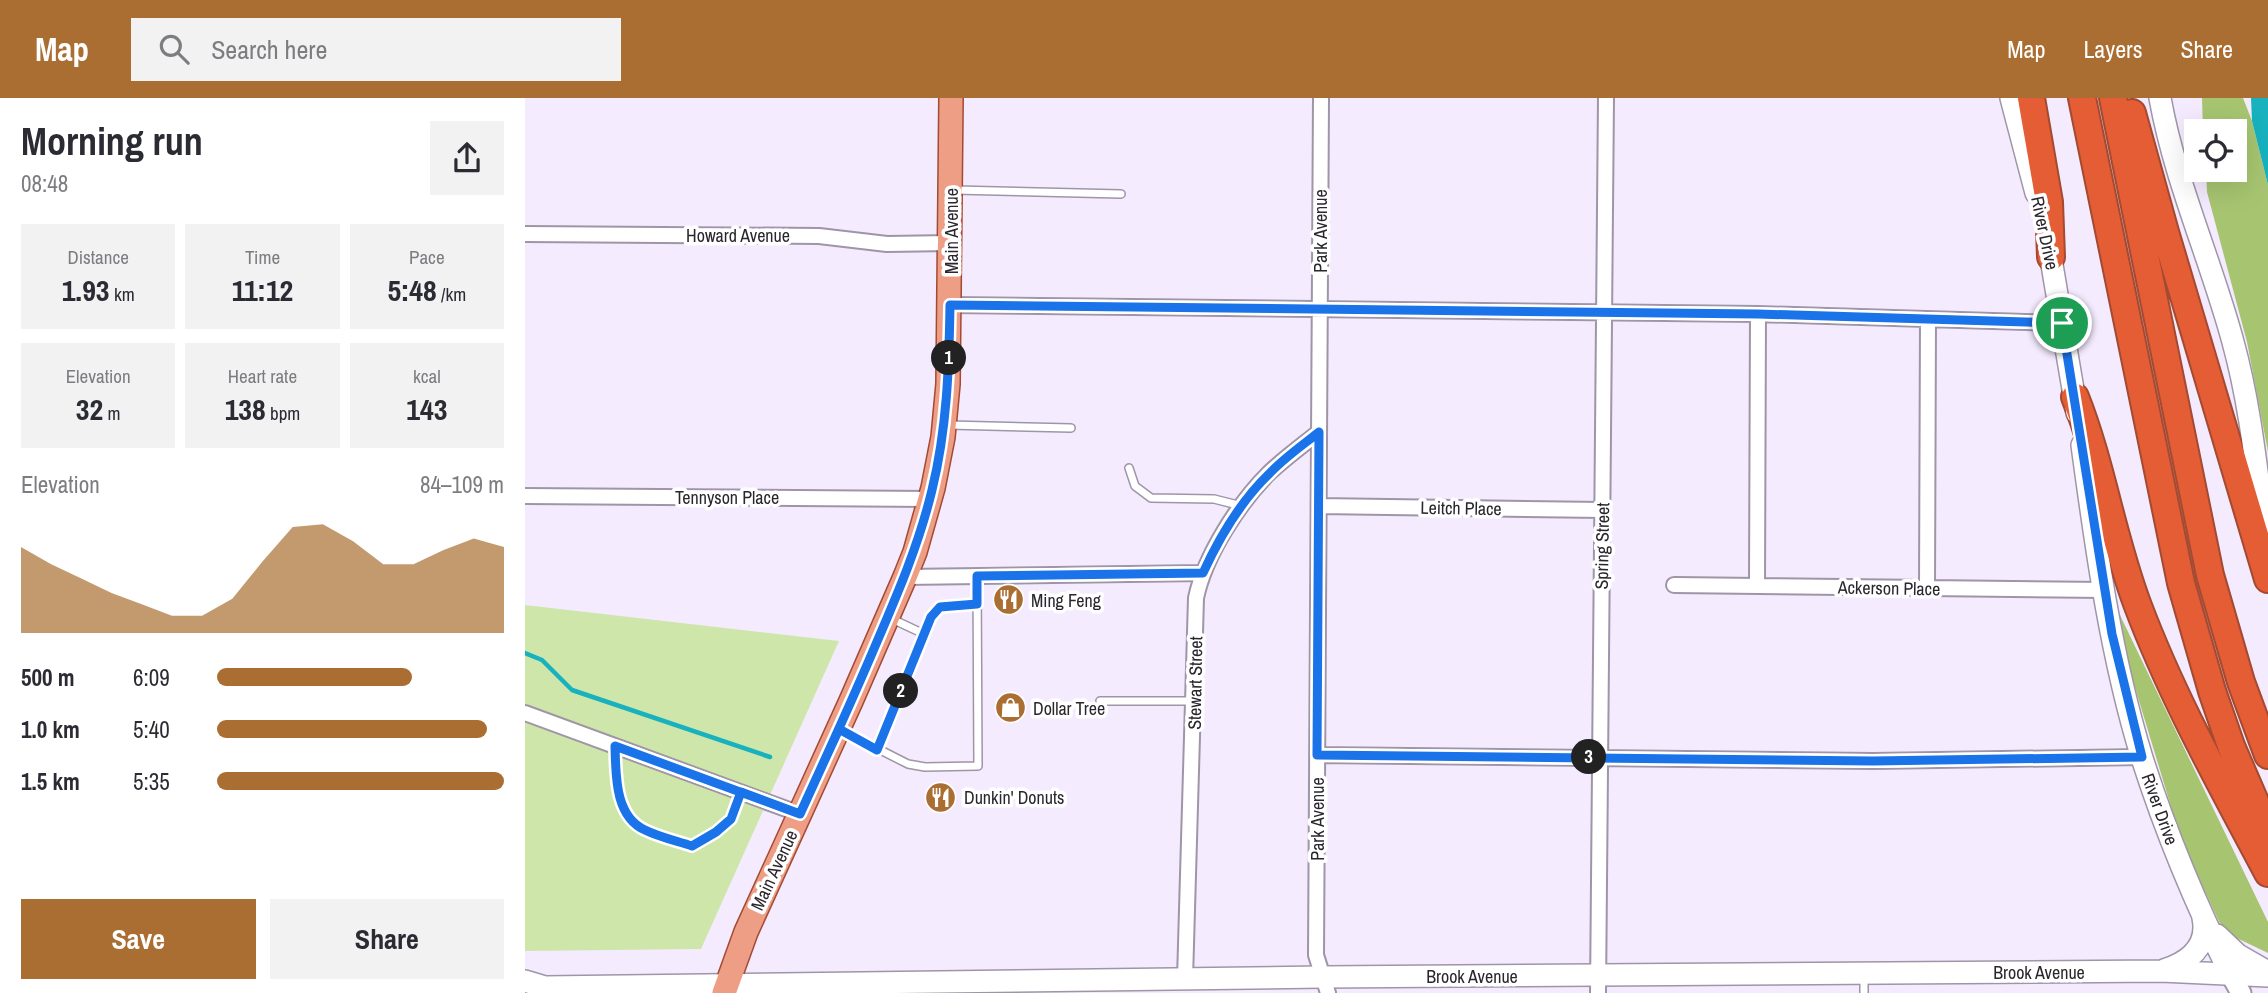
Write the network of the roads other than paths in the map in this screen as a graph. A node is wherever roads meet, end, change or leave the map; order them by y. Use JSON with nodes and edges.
{"nodes":[{"id":1,"x":951,"y":98,"type":"edge"},
{"id":2,"x":1321,"y":98,"type":"edge"},
{"id":3,"x":1606,"y":98,"type":"edge"},
{"id":4,"x":2011,"y":98,"type":"edge"},
{"id":5,"x":2031,"y":98,"type":"edge"},
{"id":6,"x":2082,"y":98,"type":"edge"},
{"id":7,"x":2113,"y":98,"type":"edge"},
{"id":8,"x":2127,"y":98,"type":"edge"},
{"id":9,"x":2159,"y":98,"type":"edge"},
{"id":10,"x":2177,"y":98,"type":"edge"},
{"id":11,"x":951,"y":190,"type":"junction"},
{"id":12,"x":1122,"y":194,"type":"dead end"},
{"id":13,"x":2186,"y":198,"type":"junction"},
{"id":14,"x":525,"y":234,"type":"edge"},
{"id":15,"x":951,"y":243,"type":"junction"},
{"id":16,"x":2051,"y":257,"type":"junction"},
{"id":17,"x":950,"y":305,"type":"junction"},
{"id":18,"x":1320,"y":309,"type":"junction"},
{"id":19,"x":1605,"y":313,"type":"junction"},
{"id":20,"x":1758,"y":314,"type":"junction"},
{"id":21,"x":1929,"y":319,"type":"junction"},
{"id":22,"x":2062,"y":323,"type":"junction"},
{"id":23,"x":2075,"y":397,"type":"junction"},
{"id":24,"x":944,"y":425,"type":"junction"},
{"id":25,"x":1071,"y":428,"type":"dead end"},
{"id":26,"x":1319,"y":432,"type":"junction"},
{"id":27,"x":1129,"y":468,"type":"dead end"},
{"id":28,"x":525,"y":496,"type":"edge"},
{"id":29,"x":930,"y":499,"type":"junction"},
{"id":30,"x":1243,"y":506,"type":"junction"},
{"id":31,"x":1319,"y":506,"type":"junction"},
{"id":32,"x":1603,"y":510,"type":"junction"},
{"id":33,"x":2268,"y":557,"type":"edge"},
{"id":34,"x":1203,"y":573,"type":"junction"},
{"id":35,"x":977,"y":576,"type":"junction"},
{"id":36,"x":905,"y":577,"type":"junction"},
{"id":37,"x":2268,"y":579,"type":"edge"},
{"id":38,"x":1674,"y":585,"type":"dead end"},
{"id":39,"x":1757,"y":586,"type":"junction"},
{"id":40,"x":1927,"y":588,"type":"junction"},
{"id":41,"x":2105,"y":590,"type":"junction"},
{"id":42,"x":977,"y":604,"type":"junction"},
{"id":43,"x":888,"y":617,"type":"junction"},
{"id":44,"x":924,"y":634,"type":"junction"},
{"id":45,"x":1100,"y":701,"type":"dead end"},
{"id":46,"x":1195,"y":701,"type":"junction"},
{"id":47,"x":525,"y":713,"type":"edge"},
{"id":48,"x":839,"y":729,"type":"junction"},
{"id":49,"x":615,"y":746,"type":"junction"},
{"id":50,"x":877,"y":750,"type":"junction"},
{"id":51,"x":1317,"y":755,"type":"junction"},
{"id":52,"x":2268,"y":755,"type":"edge"},
{"id":53,"x":1599,"y":757,"type":"junction"},
{"id":54,"x":2142,"y":757,"type":"junction"},
{"id":55,"x":741,"y":792,"type":"junction"},
{"id":56,"x":800,"y":814,"type":"junction"},
{"id":57,"x":2268,"y":832,"type":"edge"},
{"id":58,"x":2268,"y":873,"type":"edge"},
{"id":59,"x":2201,"y":913,"type":"junction"},
{"id":60,"x":2161,"y":971,"type":"junction"},
{"id":61,"x":2268,"y":974,"type":"edge"},
{"id":62,"x":1185,"y":979,"type":"junction"},
{"id":63,"x":1864,"y":983,"type":"edge"},
{"id":64,"x":1598,"y":984,"type":"edge"},
{"id":65,"x":2236,"y":984,"type":"edge"},
{"id":66,"x":1326,"y":985,"type":"edge"},
{"id":67,"x":532,"y":987,"type":"edge"},
{"id":68,"x":671,"y":989,"type":"edge"},
{"id":69,"x":725,"y":989,"type":"edge"}],
"edges":[{"from":1,"to":11,"type":"main road","name":"Main Avenue"},
{"from":2,"to":18,"type":"street","name":"Park Avenue"},
{"from":3,"to":19,"type":"street","name":"Spring Street"},
{"from":4,"to":16,"type":"main road","name":"River Drive"},
{"from":5,"to":16,"type":"highway"},
{"from":6,"to":57,"type":"highway"},
{"from":7,"to":52,"type":"highway"},
{"from":8,"to":37,"type":"highway"},
{"from":9,"to":13,"type":"main road"},
{"from":10,"to":13,"type":"main road"},
{"from":11,"to":12,"type":"lane"},
{"from":11,"to":15,"type":"main road","name":"Main Avenue"},
{"from":13,"to":33,"type":"main road"},
{"from":14,"to":15,"type":"street","name":"Howard Avenue"},
{"from":15,"to":17,"type":"main road","name":"Main Avenue"},
{"from":16,"to":22,"type":"main road","name":"River Drive"},
{"from":17,"to":18,"type":"street"},
{"from":17,"to":24,"type":"main road","name":"Main Avenue"},
{"from":18,"to":19,"type":"street"},
{"from":18,"to":26,"type":"street","name":"Park Avenue"},
{"from":19,"to":20,"type":"street"},
{"from":19,"to":32,"type":"street","name":"Spring Street"},
{"from":20,"to":21,"type":"street"},
{"from":20,"to":39,"type":"street"},
{"from":21,"to":22,"type":"street"},
{"from":21,"to":40,"type":"street"},
{"from":22,"to":23,"type":"main road","name":"River Drive"},
{"from":23,"to":41,"type":"main road","name":"River Drive"},
{"from":23,"to":58,"type":"highway"},
{"from":24,"to":25,"type":"lane"},
{"from":24,"to":29,"type":"main road","name":"Main Avenue"},
{"from":26,"to":30,"type":"street","name":"Stewart Street"},
{"from":26,"to":31,"type":"street","name":"Park Avenue"},
{"from":27,"to":30,"type":"lane"},
{"from":28,"to":29,"type":"street","name":"Tennyson Place"},
{"from":29,"to":36,"type":"main road","name":"Main Avenue"},
{"from":30,"to":34,"type":"street","name":"Stewart Street"},
{"from":31,"to":32,"type":"street","name":"Leitch Place"},
{"from":31,"to":51,"type":"street","name":"Park Avenue"},
{"from":32,"to":53,"type":"street","name":"Spring Street"},
{"from":34,"to":35,"type":"street"},
{"from":34,"to":46,"type":"street","name":"Stewart Street"},
{"from":35,"to":36,"type":"street"},
{"from":35,"to":42,"type":"lane"},
{"from":36,"to":43,"type":"main road","name":"Main Avenue"},
{"from":38,"to":39,"type":"street","name":"Ackerson Place"},
{"from":39,"to":40,"type":"street","name":"Ackerson Place"},
{"from":40,"to":41,"type":"street","name":"Ackerson Place"},
{"from":41,"to":54,"type":"main road","name":"River Drive"},
{"from":42,"to":44,"type":"lane"},
{"from":42,"to":50,"type":"lane"},
{"from":43,"to":44,"type":"lane"},
{"from":43,"to":48,"type":"main road","name":"Main Avenue"},
{"from":44,"to":50,"type":"lane"},
{"from":45,"to":46,"type":"lane"},
{"from":46,"to":62,"type":"street","name":"Stewart Street"},
{"from":47,"to":49,"type":"street"},
{"from":48,"to":50,"type":"lane"},
{"from":48,"to":56,"type":"main road","name":"Main Avenue"},
{"from":49,"to":55,"type":"street"},
{"from":49,"to":55,"type":"lane"},
{"from":51,"to":53,"type":"street"},
{"from":51,"to":66,"type":"street","name":"Park Avenue"},
{"from":53,"to":54,"type":"street"},
{"from":53,"to":64,"type":"street","name":"Spring Street"},
{"from":54,"to":59,"type":"main road","name":"River Drive"},
{"from":55,"to":56,"type":"street"},
{"from":56,"to":69,"type":"main road","name":"Main Avenue"},
{"from":59,"to":60,"type":"main road"},
{"from":59,"to":61,"type":"main road"},
{"from":59,"to":65,"type":"main road","name":"River Drive"},
{"from":60,"to":63,"type":"main road","name":"Brook Avenue"},
{"from":60,"to":65,"type":"main road","name":"Brook Avenue"},
{"from":61,"to":65,"type":"main road","name":"Brook Avenue"},
{"from":62,"to":66,"type":"main road","name":"Brook Avenue"},
{"from":62,"to":69,"type":"main road","name":"Brook Avenue"},
{"from":63,"to":64,"type":"main road","name":"Brook Avenue"},
{"from":64,"to":66,"type":"main road","name":"Brook Avenue"},
{"from":67,"to":68,"type":"main road","name":"Brook Avenue"},
{"from":68,"to":69,"type":"main road","name":"Brook Avenue"}]}
